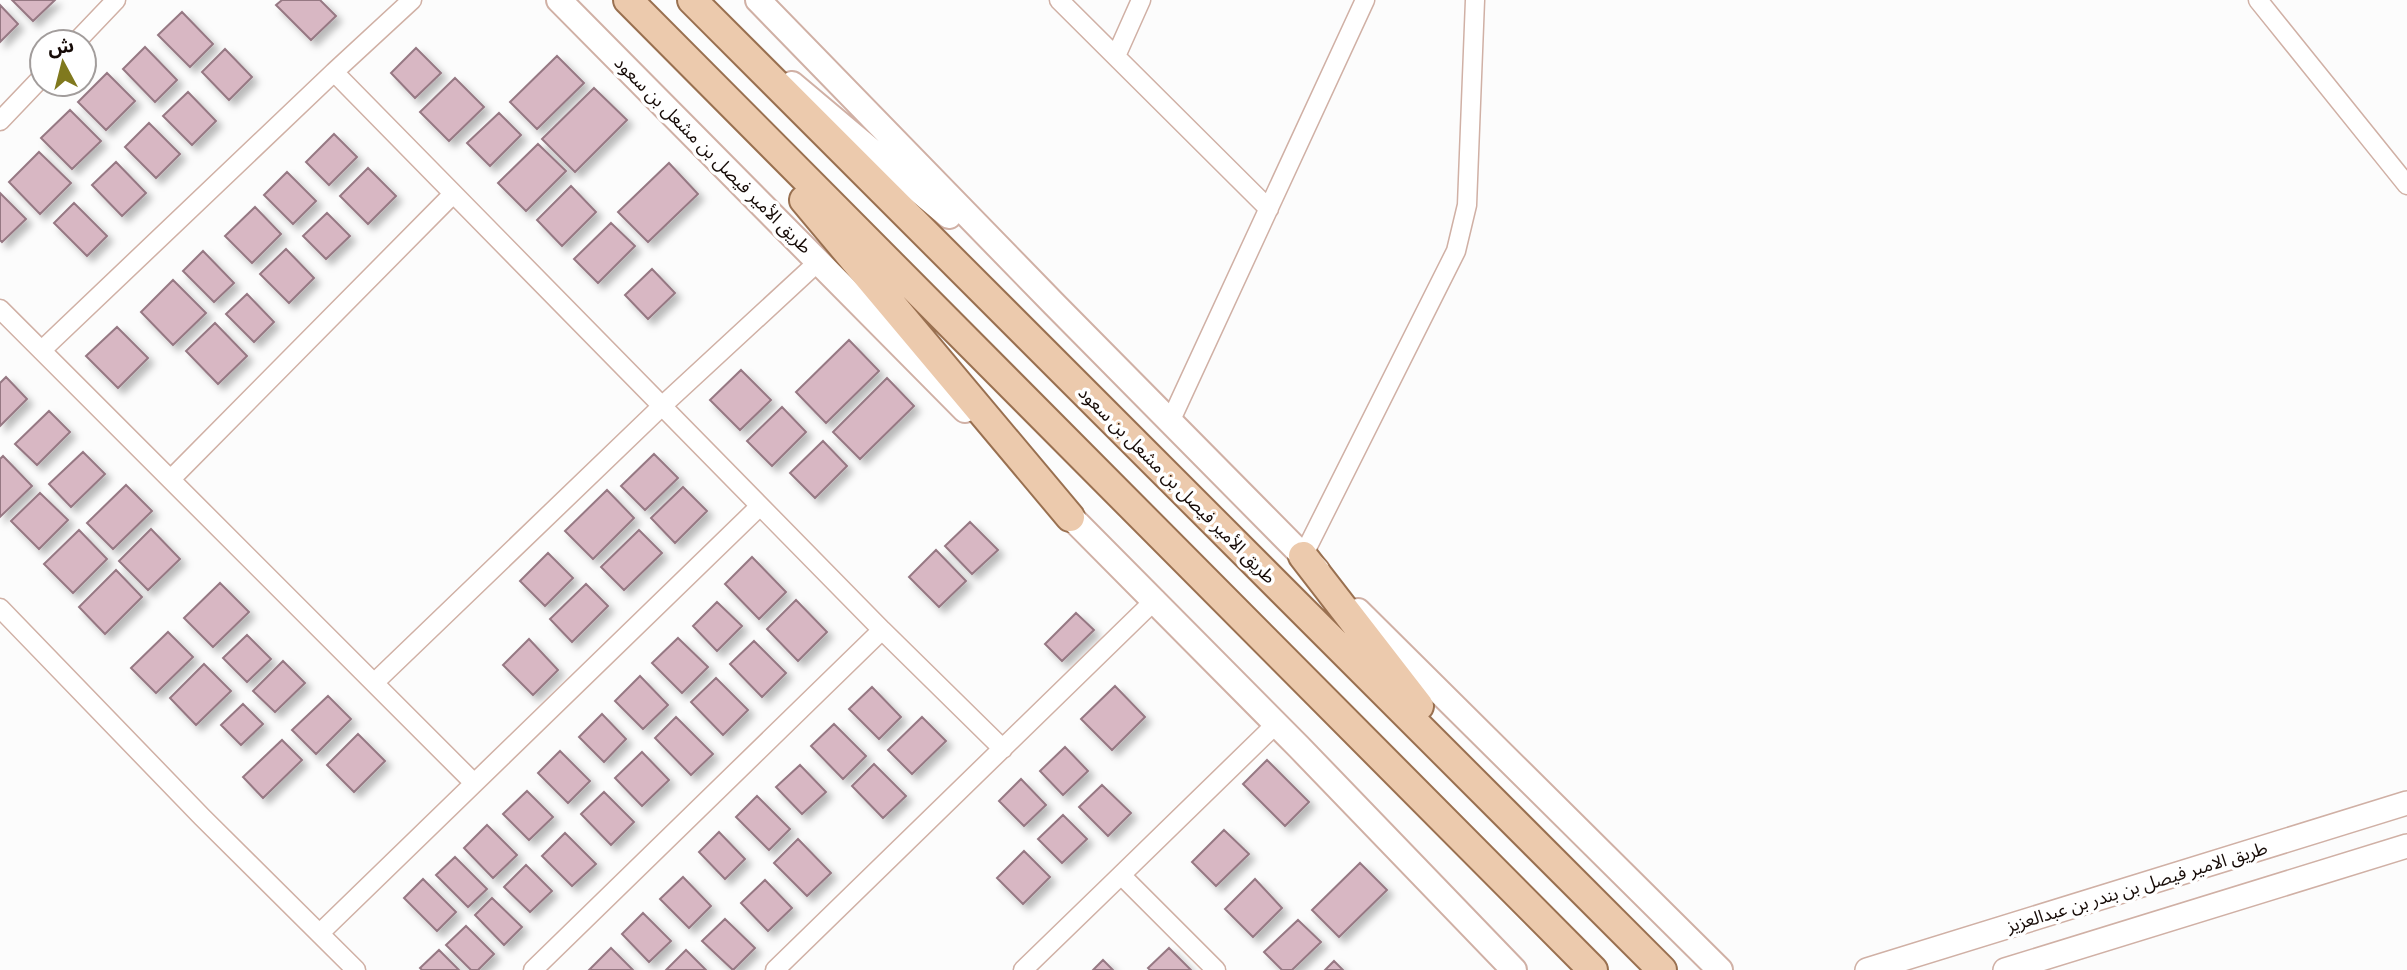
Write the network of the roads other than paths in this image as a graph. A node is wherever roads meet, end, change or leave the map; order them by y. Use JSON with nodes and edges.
{"nodes":[{"id":1,"x":116,"y":0,"type":"edge"},
{"id":2,"x":412,"y":0,"type":"edge"},
{"id":3,"x":559,"y":0,"type":"edge"},
{"id":4,"x":628,"y":0,"type":"edge"},
{"id":5,"x":758,"y":0,"type":"edge"},
{"id":6,"x":1059,"y":0,"type":"edge"},
{"id":7,"x":1141,"y":0,"type":"edge"},
{"id":8,"x":1365,"y":0,"type":"edge"},
{"id":9,"x":1475,"y":0,"type":"edge"},
{"id":10,"x":2258,"y":0,"type":"edge"},
{"id":11,"x":694,"y":2,"type":"edge"},
{"id":12,"x":89,"y":28,"type":"edge"},
{"id":13,"x":681,"y":53,"type":"junction"},
{"id":14,"x":1116,"y":56,"type":"junction"},
{"id":15,"x":334,"y":72,"type":"junction"},
{"id":16,"x":28,"y":92,"type":"edge"},
{"id":17,"x":0,"y":121,"type":"edge"},
{"id":18,"x":2407,"y":185,"type":"edge"},
{"id":19,"x":453,"y":194,"type":"junction"},
{"id":20,"x":1269,"y":209,"type":"junction"},
{"id":21,"x":819,"y":261,"type":"junction"},
{"id":22,"x":1054,"y":304,"type":"junction"},
{"id":23,"x":0,"y":309,"type":"edge"},
{"id":24,"x":42,"y":350,"type":"junction"},
{"id":25,"x":662,"y":406,"type":"junction"},
{"id":26,"x":1170,"y":422,"type":"junction"},
{"id":27,"x":171,"y":479,"type":"junction"},
{"id":28,"x":760,"y":506,"type":"junction"},
{"id":29,"x":1070,"y":517,"type":"junction"},
{"id":30,"x":1303,"y":556,"type":"junction"},
{"id":31,"x":1155,"y":600,"type":"junction"},
{"id":32,"x":0,"y":608,"type":"edge"},
{"id":33,"x":882,"y":630,"type":"junction"},
{"id":34,"x":374,"y":683,"type":"junction"},
{"id":35,"x":1276,"y":724,"type":"junction"},
{"id":36,"x":1003,"y":748,"type":"junction"},
{"id":37,"x":474,"y":783,"type":"junction"},
{"id":38,"x":1489,"y":797,"type":"junction"},
{"id":39,"x":2407,"y":803,"type":"edge"},
{"id":40,"x":2407,"y":846,"type":"edge"},
{"id":41,"x":1121,"y":875,"type":"junction"},
{"id":42,"x":320,"y":933,"type":"junction"},
{"id":43,"x":356,"y":970,"type":"edge"},
{"id":44,"x":533,"y":970,"type":"edge"},
{"id":45,"x":775,"y":970,"type":"edge"},
{"id":46,"x":1023,"y":970,"type":"edge"},
{"id":47,"x":1216,"y":970,"type":"edge"},
{"id":48,"x":1514,"y":970,"type":"edge"},
{"id":49,"x":1593,"y":970,"type":"edge"},
{"id":50,"x":1662,"y":970,"type":"edge"},
{"id":51,"x":1720,"y":970,"type":"edge"},
{"id":52,"x":1867,"y":970,"type":"edge"},
{"id":53,"x":2005,"y":970,"type":"edge"}],
"edges":[{"from":1,"to":12,"type":"street"},
{"from":2,"to":15,"type":"street"},
{"from":3,"to":21,"type":"main road","name":"طريق الأمير فيصل بن مشعل بن سعود"},
{"from":4,"to":13,"type":"main road"},
{"from":5,"to":22,"type":"main road"},
{"from":6,"to":14,"type":"street"},
{"from":7,"to":14,"type":"street"},
{"from":8,"to":20,"type":"street"},
{"from":9,"to":30,"type":"street"},
{"from":10,"to":18,"type":"street"},
{"from":11,"to":22,"type":"main road"},
{"from":11,"to":38,"type":"main road","name":"طريق الأمير فيصل بن مشعل بن سعود"},
{"from":13,"to":29,"type":"main road"},
{"from":13,"to":49,"type":"main road"},
{"from":14,"to":20,"type":"street"},
{"from":15,"to":19,"type":"street"},
{"from":15,"to":24,"type":"street"},
{"from":16,"to":17,"type":"street"},
{"from":19,"to":25,"type":"street"},
{"from":19,"to":27,"type":"street"},
{"from":20,"to":26,"type":"street"},
{"from":21,"to":25,"type":"street"},
{"from":21,"to":29,"type":"main road","name":"طريق الأمير فيصل بن مشعل بن سعود"},
{"from":22,"to":26,"type":"main road"},
{"from":23,"to":24,"type":"street"},
{"from":24,"to":27,"type":"street"},
{"from":25,"to":28,"type":"street"},
{"from":25,"to":34,"type":"street"},
{"from":26,"to":30,"type":"main road"},
{"from":27,"to":34,"type":"street"},
{"from":28,"to":33,"type":"street"},
{"from":28,"to":37,"type":"street"},
{"from":29,"to":31,"type":"main road","name":"طريق الأمير فيصل بن مشعل بن سعود"},
{"from":30,"to":38,"type":"main road"},
{"from":30,"to":51,"type":"main road"},
{"from":31,"to":35,"type":"main road","name":"طريق الأمير فيصل بن مشعل بن سعود"},
{"from":31,"to":36,"type":"street"},
{"from":32,"to":42,"type":"street"},
{"from":33,"to":36,"type":"street"},
{"from":33,"to":44,"type":"street"},
{"from":34,"to":37,"type":"street"},
{"from":35,"to":41,"type":"street"},
{"from":35,"to":48,"type":"main road","name":"طريق الأمير فيصل بن مشعل بن سعود"},
{"from":36,"to":45,"type":"street"},
{"from":37,"to":42,"type":"street"},
{"from":38,"to":50,"type":"main road","name":"طريق الأمير فيصل بن مشعل بن سعود"},
{"from":39,"to":52,"type":"street","name":"طريق الامير فيصل بن بندر بن عبدالعزيز"},
{"from":40,"to":53,"type":"street"},
{"from":41,"to":46,"type":"street"},
{"from":41,"to":47,"type":"street"},
{"from":42,"to":43,"type":"street"}]}
